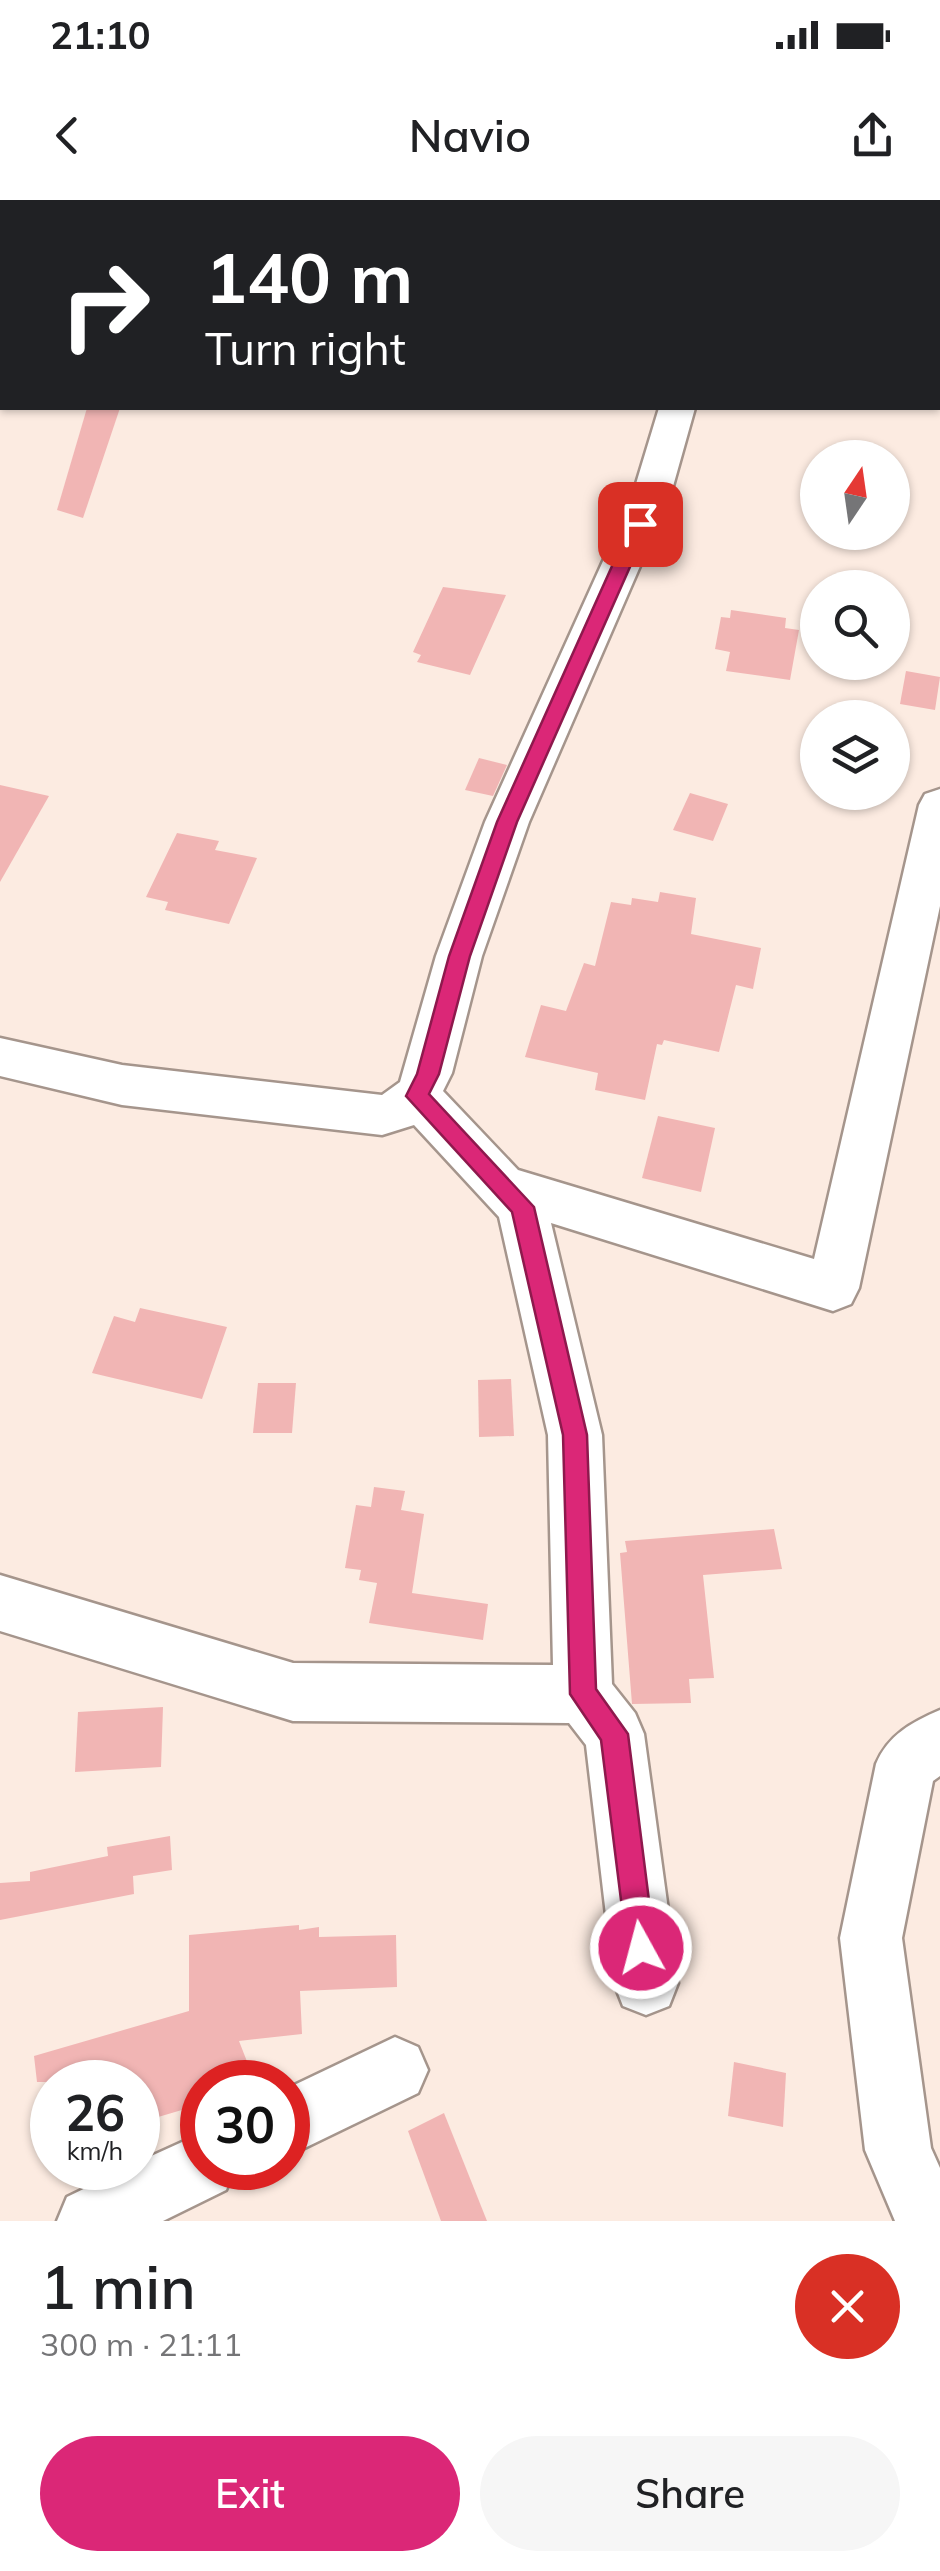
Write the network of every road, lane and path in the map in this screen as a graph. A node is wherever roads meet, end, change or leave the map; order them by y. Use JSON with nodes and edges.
{"nodes":[{"id":1,"x":675,"y":410,"type":"edge"},
{"id":2,"x":940,"y":805,"type":"edge"},
{"id":3,"x":0,"y":1057,"type":"edge"},
{"id":4,"x":417,"y":1096,"type":"junction"},
{"id":5,"x":502,"y":1186,"type":"junction"},
{"id":6,"x":0,"y":1603,"type":"edge"},
{"id":7,"x":583,"y":1694,"type":"junction"},
{"id":8,"x":940,"y":1740,"type":"edge"},
{"id":9,"x":646,"y":1983,"type":"dead end"},
{"id":10,"x":396,"y":2070,"type":"dead end"},
{"id":11,"x":310,"y":2113,"type":"edge"},
{"id":12,"x":180,"y":2177,"type":"edge"},
{"id":13,"x":90,"y":2221,"type":"edge"},
{"id":14,"x":929,"y":2221,"type":"edge"}],
"edges":[{"from":1,"to":4,"type":"street"},
{"from":2,"to":5,"type":"street"},
{"from":3,"to":4,"type":"street"},
{"from":4,"to":5,"type":"street"},
{"from":5,"to":7,"type":"street"},
{"from":6,"to":7,"type":"street"},
{"from":7,"to":9,"type":"street"},
{"from":8,"to":14,"type":"street"},
{"from":10,"to":11,"type":"street"},
{"from":12,"to":13,"type":"street"}]}
